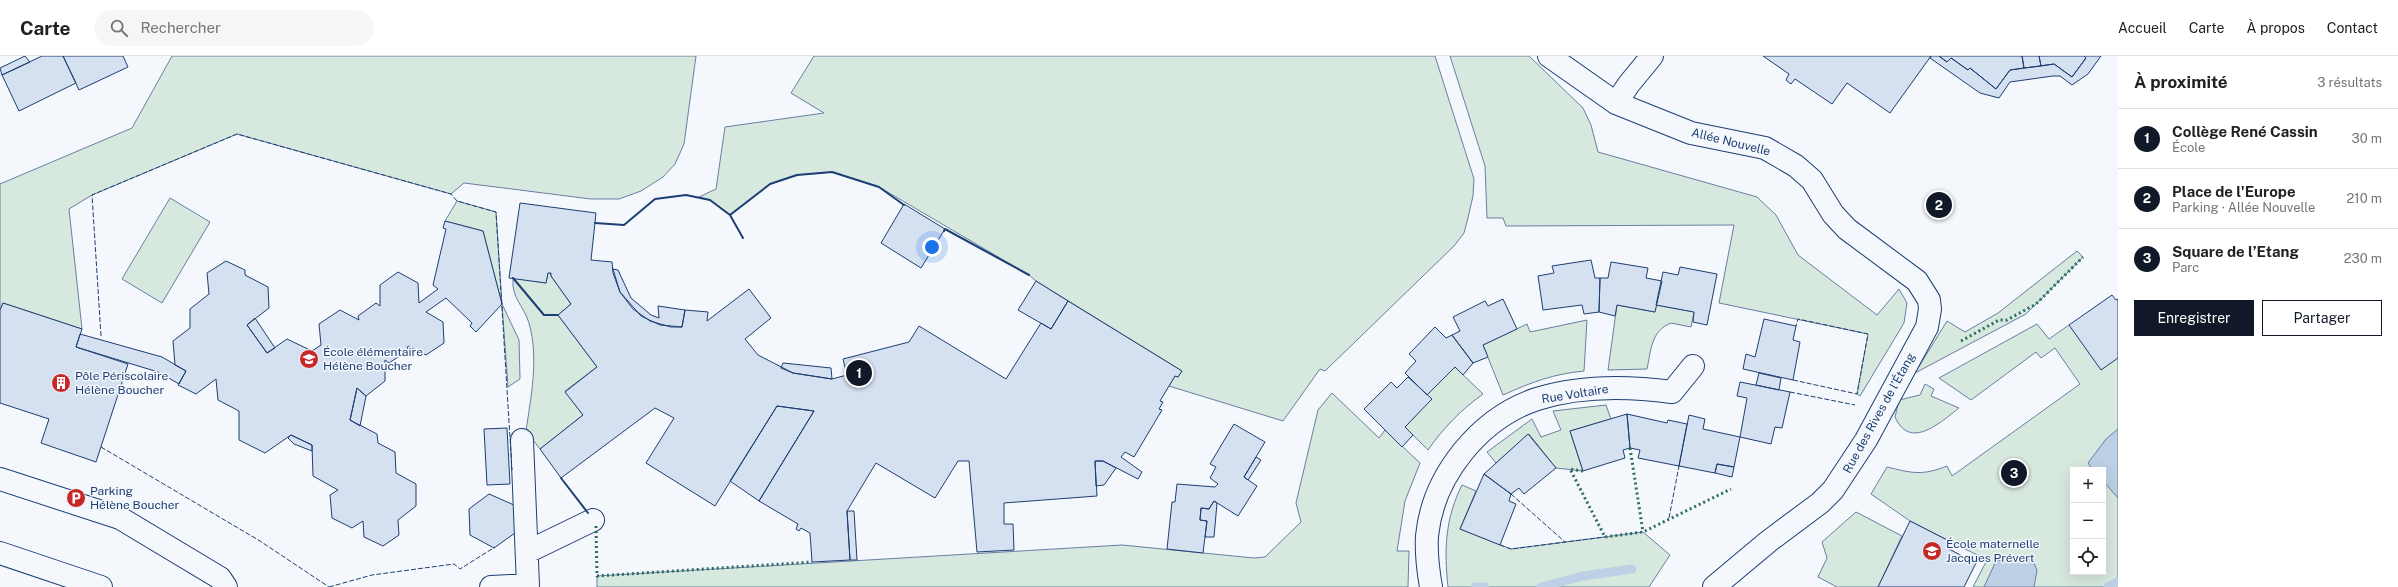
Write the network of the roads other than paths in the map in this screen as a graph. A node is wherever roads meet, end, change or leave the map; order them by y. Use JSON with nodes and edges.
{"nodes":[{"id":1,"x":1549,"y":56,"type":"edge"},
{"id":2,"x":1652,"y":56,"type":"edge"},
{"id":3,"x":1616,"y":103,"type":"junction"},
{"id":4,"x":1927,"y":327,"type":"joint"},
{"id":5,"x":1693,"y":366,"type":"dead end"},
{"id":6,"x":522,"y":440,"type":"dead end"},
{"id":7,"x":0,"y":479,"type":"edge"},
{"id":8,"x":593,"y":520,"type":"dead end"},
{"id":9,"x":527,"y":552,"type":"junction"},
{"id":10,"x":0,"y":553,"type":"edge"},
{"id":11,"x":101,"y":587,"type":"edge"},
{"id":12,"x":226,"y":587,"type":"edge"},
{"id":13,"x":491,"y":587,"type":"edge"},
{"id":14,"x":1431,"y":587,"type":"edge"},
{"id":15,"x":1714,"y":587,"type":"edge"}],
"edges":[{"from":1,"to":3,"type":"street","name":"Allée Nouvelle"},
{"from":2,"to":3,"type":"street"},
{"from":3,"to":4,"type":"street","name":"Allée Nouvelle"},
{"from":4,"to":15,"type":"street","name":"Rue des Rives de l’Étang"},
{"from":5,"to":14,"type":"street","name":"Rue Voltaire"},
{"from":6,"to":9,"type":"street"},
{"from":7,"to":12,"type":"street"},
{"from":8,"to":9,"type":"street"},
{"from":9,"to":13,"type":"street"},
{"from":10,"to":11,"type":"street"}]}
